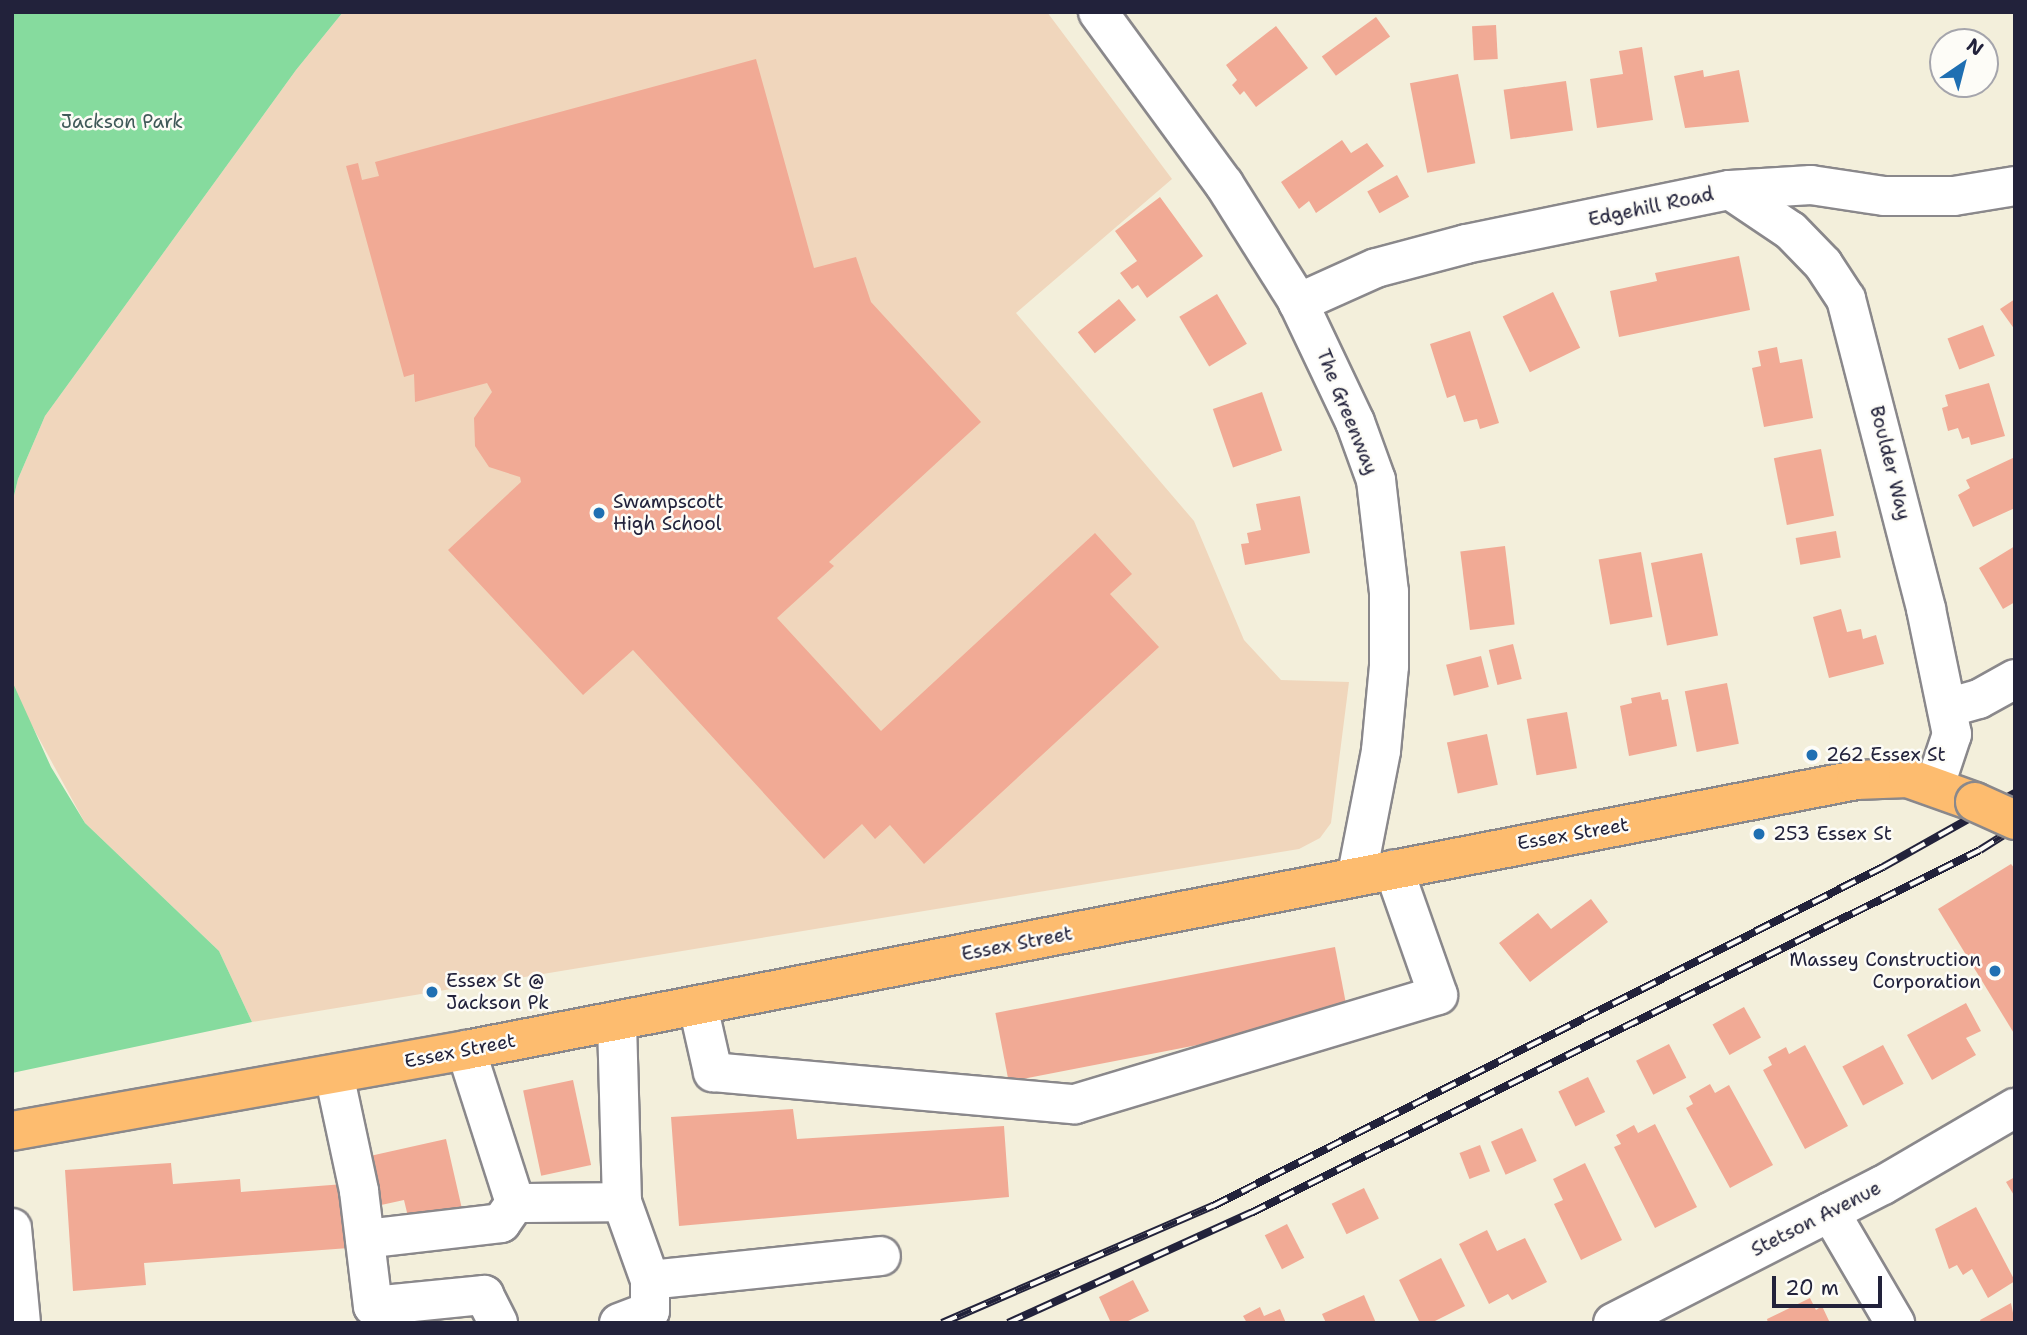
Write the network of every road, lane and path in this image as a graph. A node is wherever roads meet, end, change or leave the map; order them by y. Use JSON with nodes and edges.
{"nodes":[{"id":1,"x":1098,"y":12,"type":"edge"},
{"id":2,"x":2015,"y":186,"type":"edge"},
{"id":3,"x":1730,"y":190,"type":"junction"},
{"id":4,"x":1298,"y":303,"type":"junction"},
{"id":5,"x":2015,"y":679,"type":"edge"},
{"id":6,"x":1947,"y":708,"type":"junction"},
{"id":7,"x":1936,"y":785,"type":"junction"},
{"id":8,"x":2015,"y":820,"type":"edge"},
{"id":9,"x":1394,"y":870,"type":"junction"},
{"id":10,"x":1357,"y":875,"type":"junction"},
{"id":11,"x":698,"y":1006,"type":"junction"},
{"id":12,"x":617,"y":1021,"type":"junction"},
{"id":13,"x":466,"y":1050,"type":"junction"},
{"id":14,"x":334,"y":1074,"type":"junction"},
{"id":15,"x":2015,"y":1108,"type":"edge"},
{"id":16,"x":12,"y":1131,"type":"edge"},
{"id":17,"x":622,"y":1202,"type":"junction"},
{"id":18,"x":515,"y":1203,"type":"junction"},
{"id":19,"x":1830,"y":1212,"type":"junction"},
{"id":20,"x":12,"y":1228,"type":"edge"},
{"id":21,"x":365,"y":1239,"type":"junction"},
{"id":22,"x":881,"y":1256,"type":"dead end"},
{"id":23,"x":650,"y":1280,"type":"junction"},
{"id":24,"x":21,"y":1323,"type":"edge"},
{"id":25,"x":498,"y":1323,"type":"edge"},
{"id":26,"x":619,"y":1323,"type":"edge"},
{"id":27,"x":1613,"y":1323,"type":"edge"},
{"id":28,"x":1895,"y":1323,"type":"edge"}],
"edges":[{"from":1,"to":4,"type":"street","name":"The Greenway"},
{"from":2,"to":3,"type":"street","name":"Edgehill Road"},
{"from":3,"to":4,"type":"street","name":"Edgehill Road"},
{"from":3,"to":6,"type":"street","name":"Boulder Way"},
{"from":4,"to":10,"type":"street","name":"The Greenway"},
{"from":5,"to":6,"type":"street"},
{"from":6,"to":7,"type":"street","name":"Boulder Way"},
{"from":7,"to":8,"type":"main road","name":"Essex Street","bridge":true},
{"from":7,"to":9,"type":"main road","name":"Essex Street"},
{"from":9,"to":10,"type":"main road","name":"Essex Street"},
{"from":9,"to":11,"type":"street"},
{"from":10,"to":11,"type":"main road","name":"Essex Street"},
{"from":11,"to":12,"type":"main road","name":"Essex Street"},
{"from":12,"to":13,"type":"main road","name":"Essex Street"},
{"from":12,"to":17,"type":"street"},
{"from":13,"to":14,"type":"main road","name":"Essex Street"},
{"from":13,"to":18,"type":"street"},
{"from":14,"to":16,"type":"main road","name":"Essex Street"},
{"from":14,"to":21,"type":"street"},
{"from":15,"to":19,"type":"street","name":"Stetson Avenue"},
{"from":17,"to":18,"type":"street"},
{"from":17,"to":23,"type":"street"},
{"from":18,"to":21,"type":"street"},
{"from":19,"to":27,"type":"street","name":"Stetson Avenue"},
{"from":19,"to":28,"type":"street"},
{"from":20,"to":24,"type":"street"},
{"from":21,"to":25,"type":"street"},
{"from":22,"to":23,"type":"street"},
{"from":23,"to":26,"type":"street"}]}
